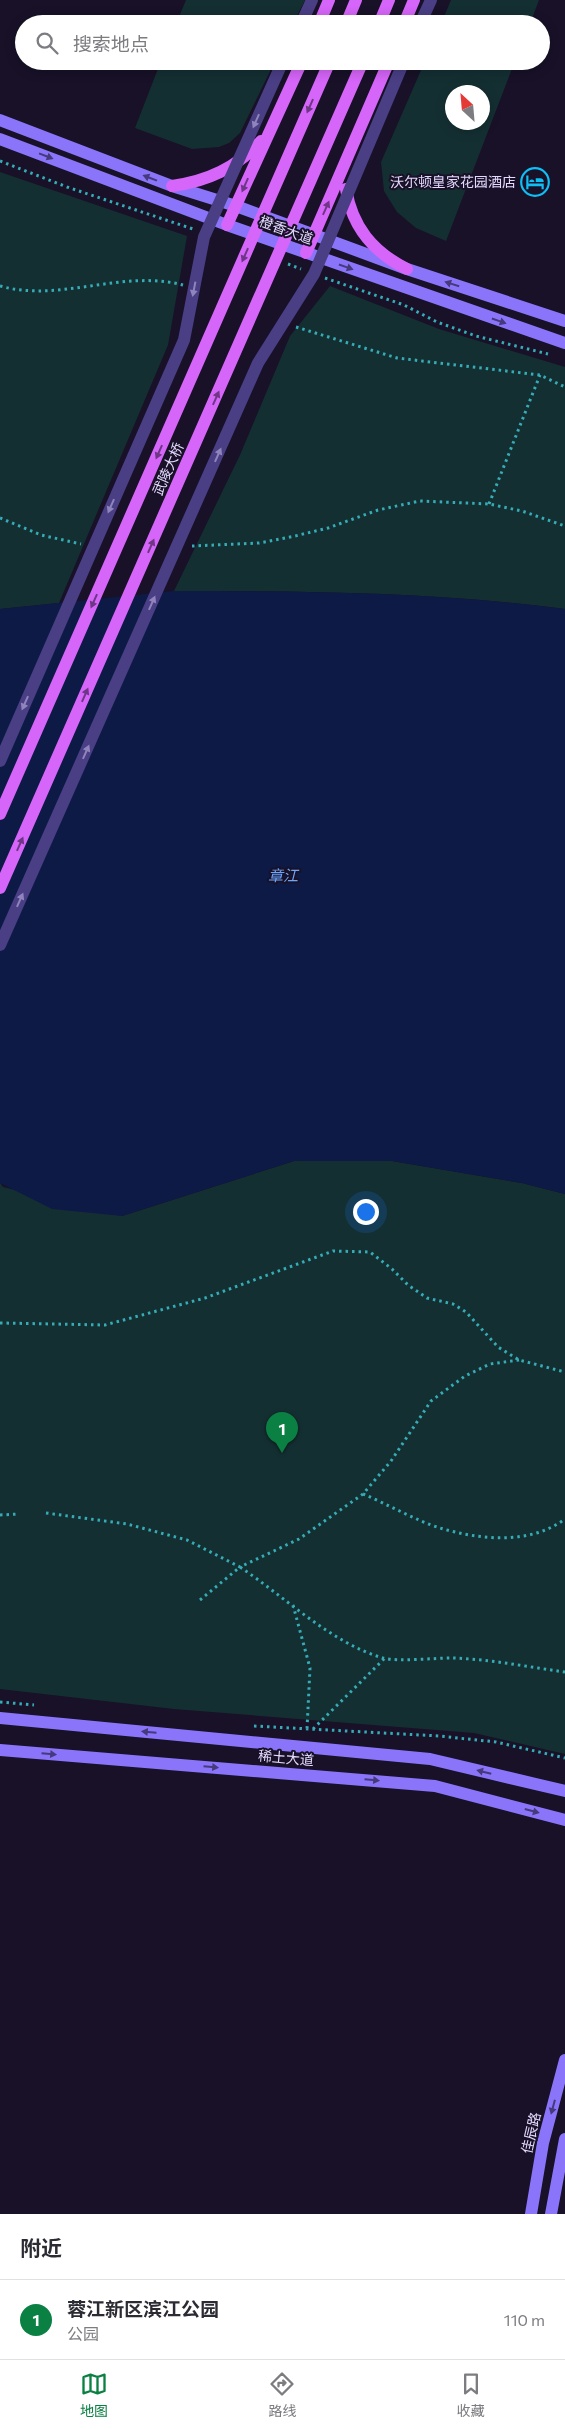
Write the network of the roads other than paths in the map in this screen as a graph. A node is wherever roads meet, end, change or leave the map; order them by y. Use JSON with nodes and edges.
{"nodes":[{"id":1,"x":312,"y":0,"type":"edge"},
{"id":2,"x":329,"y":0,"type":"edge"},
{"id":3,"x":356,"y":0,"type":"edge"},
{"id":4,"x":389,"y":0,"type":"edge"},
{"id":5,"x":414,"y":0,"type":"edge"},
{"id":6,"x":431,"y":0,"type":"edge"},
{"id":7,"x":305,"y":15,"type":"edge"},
{"id":8,"x":323,"y":15,"type":"edge"},
{"id":9,"x":350,"y":15,"type":"edge"},
{"id":10,"x":383,"y":15,"type":"edge"},
{"id":11,"x":408,"y":15,"type":"edge"},
{"id":12,"x":424,"y":15,"type":"edge"},
{"id":13,"x":280,"y":70,"type":"edge"},
{"id":14,"x":298,"y":70,"type":"edge"},
{"id":15,"x":326,"y":70,"type":"edge"},
{"id":16,"x":359,"y":70,"type":"edge"},
{"id":17,"x":385,"y":70,"type":"edge"},
{"id":18,"x":400,"y":70,"type":"edge"},
{"id":19,"x":0,"y":120,"type":"edge"},
{"id":20,"x":273,"y":125,"type":"junction"},
{"id":21,"x":0,"y":139,"type":"edge"},
{"id":22,"x":350,"y":155,"type":"junction"},
{"id":23,"x":172,"y":186,"type":"junction"},
{"id":24,"x":236,"y":206,"type":"junction"},
{"id":25,"x":227,"y":225,"type":"junction"},
{"id":26,"x":314,"y":234,"type":"junction"},
{"id":27,"x":306,"y":253,"type":"junction"},
{"id":28,"x":407,"y":269,"type":"junction"},
{"id":29,"x":565,"y":321,"type":"edge"},
{"id":30,"x":565,"y":343,"type":"edge"},
{"id":31,"x":0,"y":760,"type":"edge"},
{"id":32,"x":0,"y":814,"type":"edge"},
{"id":33,"x":0,"y":888,"type":"edge"},
{"id":34,"x":0,"y":945,"type":"edge"},
{"id":35,"x":0,"y":1718,"type":"edge"},
{"id":36,"x":0,"y":1750,"type":"edge"},
{"id":37,"x":565,"y":1792,"type":"edge"},
{"id":38,"x":565,"y":1820,"type":"edge"},
{"id":39,"x":565,"y":2060,"type":"edge"},
{"id":40,"x":565,"y":2139,"type":"edge"},
{"id":41,"x":531,"y":2214,"type":"edge"},
{"id":42,"x":551,"y":2214,"type":"edge"}],
"edges":[{"from":1,"to":7,"type":"street"},
{"from":2,"to":8,"type":"main road"},
{"from":3,"to":9,"type":"main road"},
{"from":4,"to":10,"type":"main road"},
{"from":5,"to":11,"type":"main road"},
{"from":6,"to":12,"type":"street"},
{"from":13,"to":31,"type":"street","one_way":true,"bridge":true},
{"from":14,"to":20,"type":"main road"},
{"from":15,"to":32,"type":"main road","name":"武陵大桥","one_way":true,"bridge":true},
{"from":33,"to":16,"type":"main road","name":"武陵大桥","one_way":true,"bridge":true},
{"from":17,"to":22,"type":"main road"},
{"from":34,"to":18,"type":"street","one_way":true,"bridge":true},
{"from":23,"to":19,"type":"main road","name":"橙香大道","one_way":true},
{"from":20,"to":23,"type":"main road"},
{"from":20,"to":24,"type":"main road","one_way":true},
{"from":21,"to":25,"type":"main road","name":"橙香大道","one_way":true},
{"from":26,"to":22,"type":"main road","one_way":true},
{"from":22,"to":28,"type":"main road"},
{"from":23,"to":24,"type":"main road","name":"橙香大道"},
{"from":24,"to":25,"type":"main road"},
{"from":24,"to":26,"type":"main road","name":"橙香大道"},
{"from":25,"to":27,"type":"main road","name":"橙香大道"},
{"from":26,"to":27,"type":"main road"},
{"from":26,"to":28,"type":"main road","name":"橙香大道"},
{"from":27,"to":30,"type":"main road","name":"橙香大道","one_way":true},
{"from":29,"to":28,"type":"main road","name":"橙香大道","one_way":true},
{"from":37,"to":35,"type":"main road","name":"稀土大道","one_way":true},
{"from":36,"to":38,"type":"main road","name":"稀土大道","one_way":true},
{"from":39,"to":41,"type":"main road","name":"佳辰路","one_way":true},
{"from":40,"to":42,"type":"main road"}]}
